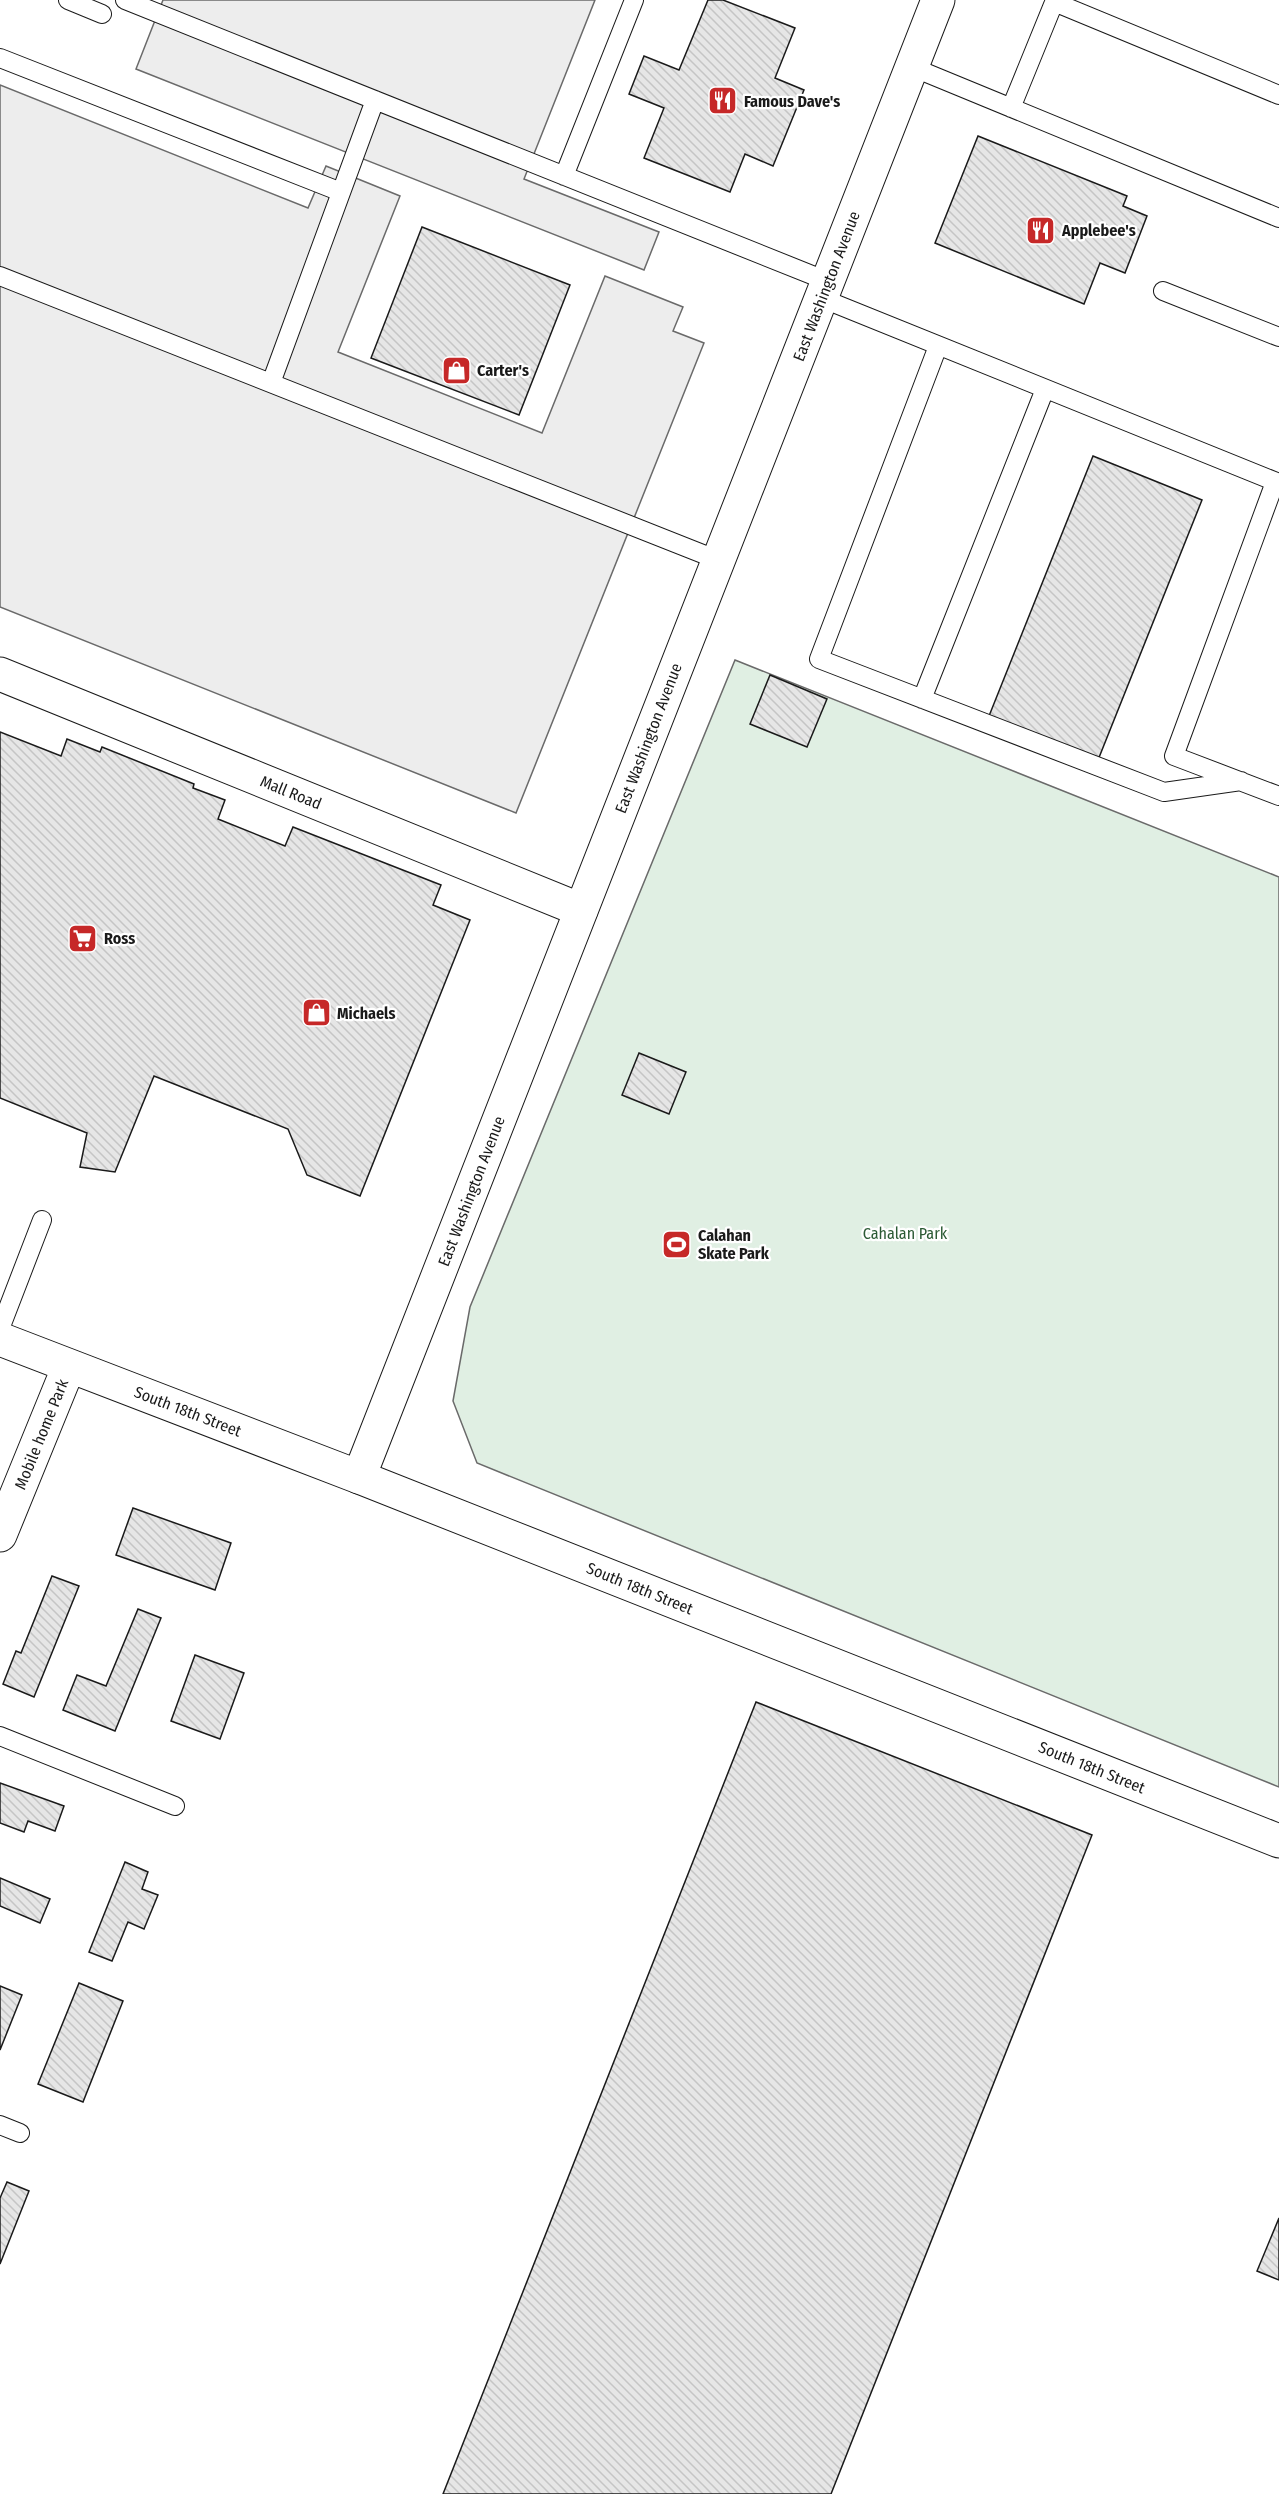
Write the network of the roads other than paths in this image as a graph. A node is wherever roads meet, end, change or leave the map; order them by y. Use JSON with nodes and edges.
{"nodes":[{"id":1,"x":68,"y":0,"type":"edge"},
{"id":2,"x":124,"y":0,"type":"edge"},
{"id":3,"x":634,"y":0,"type":"edge"},
{"id":4,"x":938,"y":0,"type":"edge"},
{"id":5,"x":1054,"y":1,"type":"edge"},
{"id":6,"x":102,"y":14,"type":"dead end"},
{"id":7,"x":0,"y":58,"type":"edge"},
{"id":8,"x":912,"y":67,"type":"junction"},
{"id":9,"x":1279,"y":95,"type":"edge"},
{"id":10,"x":375,"y":100,"type":"junction"},
{"id":11,"x":1011,"y":108,"type":"junction"},
{"id":12,"x":564,"y":176,"type":"junction"},
{"id":13,"x":341,"y":192,"type":"junction"},
{"id":14,"x":1279,"y":218,"type":"edge"},
{"id":15,"x":0,"y":276,"type":"edge"},
{"id":16,"x":824,"y":290,"type":"junction"},
{"id":17,"x":1163,"y":291,"type":"dead end"},
{"id":18,"x":1279,"y":337,"type":"edge"},
{"id":19,"x":938,"y":346,"type":"junction"},
{"id":20,"x":271,"y":383,"type":"junction"},
{"id":21,"x":1045,"y":389,"type":"junction"},
{"id":22,"x":1277,"y":482,"type":"edge"},
{"id":23,"x":718,"y":560,"type":"junction"},
{"id":24,"x":0,"y":674,"type":"edge"},
{"id":25,"x":922,"y":699,"type":"junction"},
{"id":26,"x":1241,"y":782,"type":"junction"},
{"id":27,"x":1279,"y":796,"type":"edge"},
{"id":28,"x":581,"y":910,"type":"junction"},
{"id":29,"x":42,"y":1220,"type":"dead end"},
{"id":30,"x":0,"y":1329,"type":"edge"},
{"id":31,"x":0,"y":1339,"type":"edge"},
{"id":32,"x":69,"y":1366,"type":"junction"},
{"id":33,"x":359,"y":1477,"type":"junction"},
{"id":34,"x":0,"y":1535,"type":"edge"},
{"id":35,"x":0,"y":1736,"type":"edge"},
{"id":36,"x":175,"y":1806,"type":"dead end"},
{"id":37,"x":1279,"y":1841,"type":"edge"},
{"id":38,"x":0,"y":2125,"type":"edge"},
{"id":39,"x":20,"y":2133,"type":"dead end"}],
"edges":[{"from":1,"to":6,"type":"lane"},
{"from":2,"to":10,"type":"lane"},
{"from":3,"to":12,"type":"lane"},
{"from":4,"to":8,"type":"street","name":"East Washington Avenue"},
{"from":5,"to":9,"type":"lane"},
{"from":5,"to":11,"type":"lane"},
{"from":7,"to":13,"type":"lane"},
{"from":8,"to":11,"type":"lane"},
{"from":8,"to":16,"type":"street","name":"East Washington Avenue"},
{"from":10,"to":12,"type":"lane"},
{"from":10,"to":13,"type":"lane"},
{"from":11,"to":14,"type":"lane"},
{"from":12,"to":16,"type":"lane"},
{"from":13,"to":20,"type":"lane"},
{"from":15,"to":20,"type":"lane"},
{"from":16,"to":19,"type":"lane"},
{"from":16,"to":23,"type":"street","name":"East Washington Avenue"},
{"from":17,"to":18,"type":"lane"},
{"from":19,"to":21,"type":"lane"},
{"from":19,"to":25,"type":"lane"},
{"from":20,"to":23,"type":"lane"},
{"from":21,"to":22,"type":"lane"},
{"from":21,"to":25,"type":"lane"},
{"from":22,"to":26,"type":"lane"},
{"from":23,"to":28,"type":"street","name":"East Washington Avenue"},
{"from":24,"to":28,"type":"street","name":"Mall Road"},
{"from":25,"to":26,"type":"lane"},
{"from":26,"to":27,"type":"lane"},
{"from":28,"to":33,"type":"street","name":"East Washington Avenue"},
{"from":29,"to":30,"type":"lane"},
{"from":31,"to":32,"type":"street","name":"South 18th Street"},
{"from":32,"to":33,"type":"street","name":"South 18th Street"},
{"from":32,"to":34,"type":"street","name":"Mobile home Park"},
{"from":33,"to":37,"type":"street","name":"South 18th Street"},
{"from":35,"to":36,"type":"lane"},
{"from":38,"to":39,"type":"lane"}]}
